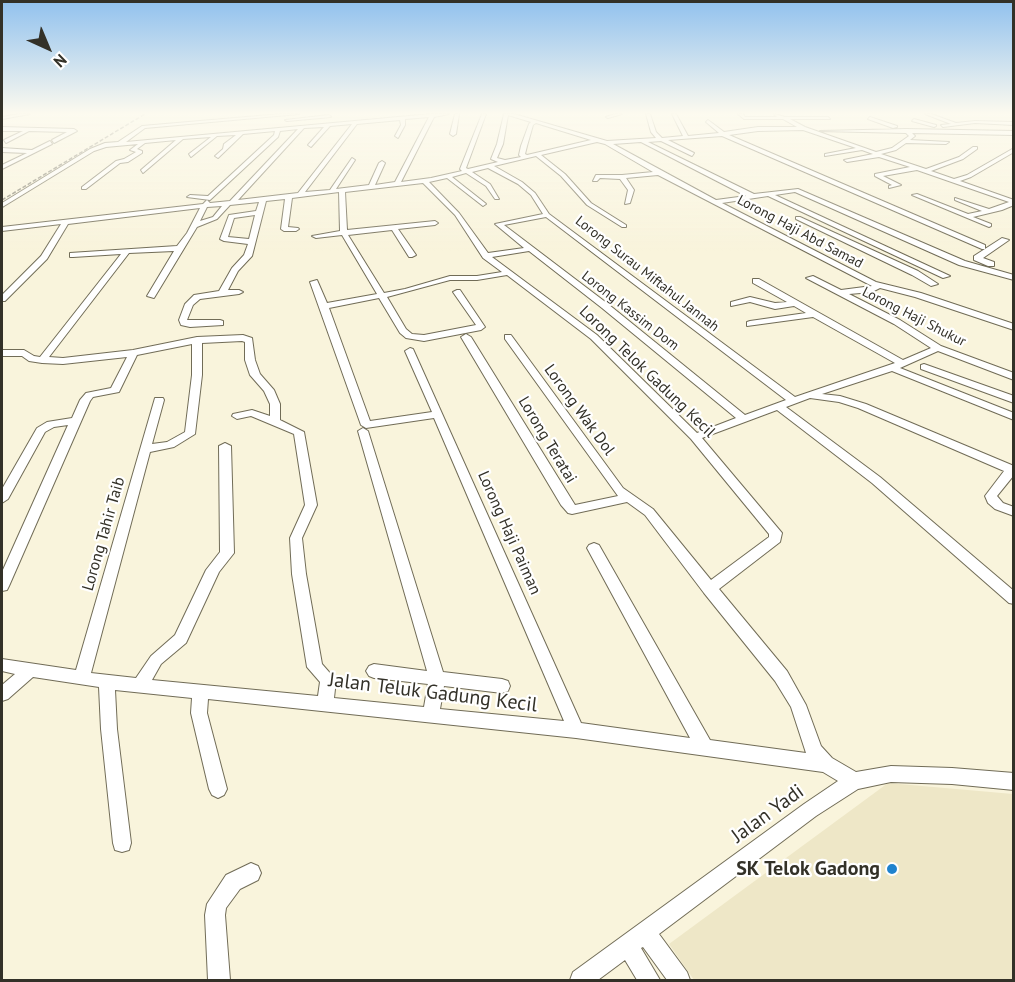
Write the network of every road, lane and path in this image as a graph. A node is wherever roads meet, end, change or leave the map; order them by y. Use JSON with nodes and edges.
{"nodes":[{"id":1,"x":17,"y":160,"type":"edge"},
{"id":2,"x":78,"y":160,"type":"edge"},
{"id":3,"x":128,"y":160,"type":"edge"},
{"id":4,"x":156,"y":160,"type":"edge"},
{"id":5,"x":249,"y":160,"type":"edge"},
{"id":6,"x":271,"y":160,"type":"edge"},
{"id":7,"x":327,"y":160,"type":"edge"},
{"id":8,"x":352,"y":160,"type":"dead end"},
{"id":9,"x":411,"y":160,"type":"edge"},
{"id":10,"x":466,"y":160,"type":"edge"},
{"id":11,"x":497,"y":160,"type":"edge"},
{"id":12,"x":514,"y":160,"type":"edge"},
{"id":13,"x":543,"y":160,"type":"edge"},
{"id":14,"x":637,"y":160,"type":"edge"},
{"id":15,"x":680,"y":160,"type":"edge"},
{"id":16,"x":782,"y":160,"type":"edge"},
{"id":17,"x":894,"y":160,"type":"edge"},
{"id":18,"x":956,"y":160,"type":"edge"},
{"id":19,"x":996,"y":160,"type":"edge"},
{"id":20,"x":505,"y":162,"type":"junction"},
{"id":21,"x":382,"y":163,"type":"dead end"},
{"id":22,"x":905,"y":164,"type":"junction"},
{"id":23,"x":489,"y":166,"type":"junction"},
{"id":24,"x":2,"y":167,"type":"edge"},
{"id":25,"x":64,"y":168,"type":"junction"},
{"id":26,"x":872,"y":168,"type":"dead end"},
{"id":27,"x":918,"y":168,"type":"junction"},
{"id":28,"x":74,"y":171,"type":"dead end"},
{"id":29,"x":143,"y":171,"type":"dead end"},
{"id":30,"x":467,"y":171,"type":"junction"},
{"id":31,"x":927,"y":171,"type":"junction"},
{"id":32,"x":659,"y":173,"type":"junction"},
{"id":33,"x":448,"y":176,"type":"junction"},
{"id":34,"x":622,"y":177,"type":"junction"},
{"id":35,"x":595,"y":180,"type":"dead end"},
{"id":36,"x":425,"y":181,"type":"junction"},
{"id":37,"x":954,"y":181,"type":"junction"},
{"id":38,"x":57,"y":182,"type":"dead end"},
{"id":39,"x":40,"y":183,"type":"junction"},
{"id":40,"x":397,"y":184,"type":"junction"},
{"id":41,"x":371,"y":187,"type":"junction"},
{"id":42,"x":891,"y":187,"type":"dead end"},
{"id":43,"x":84,"y":188,"type":"dead end"},
{"id":44,"x":342,"y":190,"type":"junction"},
{"id":45,"x":1012,"y":190,"type":"edge"},
{"id":46,"x":332,"y":192,"type":"junction"},
{"id":47,"x":768,"y":194,"type":"junction"},
{"id":48,"x":300,"y":195,"type":"junction"},
{"id":49,"x":915,"y":195,"type":"dead end"},
{"id":50,"x":994,"y":195,"type":"junction"},
{"id":51,"x":289,"y":196,"type":"junction"},
{"id":52,"x":190,"y":197,"type":"dead end"},
{"id":53,"x":754,"y":197,"type":"junction"},
{"id":54,"x":210,"y":198,"type":"junction"},
{"id":55,"x":497,"y":198,"type":"dead end"},
{"id":56,"x":263,"y":199,"type":"junction"},
{"id":57,"x":957,"y":200,"type":"dead end"},
{"id":58,"x":715,"y":202,"type":"junction"},
{"id":59,"x":1014,"y":202,"type":"edge"},
{"id":60,"x":230,"y":203,"type":"junction"},
{"id":61,"x":627,"y":203,"type":"dead end"},
{"id":62,"x":483,"y":204,"type":"dead end"},
{"id":63,"x":2,"y":205,"type":"edge"},
{"id":64,"x":203,"y":206,"type":"junction"},
{"id":65,"x":989,"y":211,"type":"junction"},
{"id":66,"x":260,"y":213,"type":"junction"},
{"id":67,"x":547,"y":215,"type":"junction"},
{"id":68,"x":967,"y":216,"type":"junction"},
{"id":69,"x":798,"y":218,"type":"dead end"},
{"id":70,"x":66,"y":221,"type":"junction"},
{"id":71,"x":435,"y":223,"type":"dead end"},
{"id":72,"x":196,"y":225,"type":"junction"},
{"id":73,"x":989,"y":225,"type":"dead end"},
{"id":74,"x":624,"y":226,"type":"dead end"},
{"id":75,"x":394,"y":228,"type":"junction"},
{"id":76,"x":4,"y":229,"type":"edge"},
{"id":77,"x":296,"y":229,"type":"dead end"},
{"id":78,"x":344,"y":233,"type":"junction"},
{"id":79,"x":828,"y":233,"type":"junction"},
{"id":80,"x":859,"y":236,"type":"junction"},
{"id":81,"x":2,"y":237,"type":"edge"},
{"id":82,"x":316,"y":237,"type":"dead end"},
{"id":83,"x":1005,"y":240,"type":"dead end"},
{"id":84,"x":253,"y":242,"type":"junction"},
{"id":85,"x":982,"y":247,"type":"dead end"},
{"id":86,"x":179,"y":248,"type":"junction"},
{"id":87,"x":529,"y":249,"type":"junction"},
{"id":88,"x":126,"y":253,"type":"junction"},
{"id":89,"x":73,"y":255,"type":"dead end"},
{"id":90,"x":412,"y":255,"type":"dead end"},
{"id":91,"x":486,"y":256,"type":"junction"},
{"id":92,"x":962,"y":263,"type":"junction"},
{"id":93,"x":1014,"y":270,"type":"edge"},
{"id":94,"x":508,"y":273,"type":"junction"},
{"id":95,"x":946,"y":276,"type":"junction"},
{"id":96,"x":810,"y":278,"type":"dead end"},
{"id":97,"x":1014,"y":278,"type":"edge"},
{"id":98,"x":756,"y":281,"type":"dead end"},
{"id":99,"x":314,"y":282,"type":"dead end"},
{"id":100,"x":934,"y":284,"type":"junction"},
{"id":101,"x":879,"y":285,"type":"junction"},
{"id":102,"x":239,"y":292,"type":"dead end"},
{"id":103,"x":457,"y":292,"type":"dead end"},
{"id":104,"x":222,"y":293,"type":"junction"},
{"id":105,"x":837,"y":293,"type":"junction"},
{"id":106,"x":381,"y":295,"type":"junction"},
{"id":107,"x":918,"y":295,"type":"junction"},
{"id":108,"x":151,"y":296,"type":"dead end"},
{"id":109,"x":2,"y":299,"type":"edge"},
{"id":110,"x":794,"y":303,"type":"junction"},
{"id":111,"x":734,"y":304,"type":"dead end"},
{"id":112,"x":324,"y":306,"type":"junction"},
{"id":113,"x":813,"y":314,"type":"junction"},
{"id":114,"x":220,"y":323,"type":"dead end"},
{"id":115,"x":750,"y":324,"type":"dead end"},
{"id":116,"x":1014,"y":327,"type":"edge"},
{"id":117,"x":1014,"y":332,"type":"edge"},
{"id":118,"x":1014,"y":336,"type":"edge"},
{"id":119,"x":466,"y":337,"type":"dead end"},
{"id":120,"x":508,"y":337,"type":"dead end"},
{"id":121,"x":197,"y":340,"type":"junction"},
{"id":122,"x":938,"y":348,"type":"junction"},
{"id":123,"x":410,"y":351,"type":"dead end"},
{"id":124,"x":2,"y":353,"type":"edge"},
{"id":125,"x":133,"y":353,"type":"junction"},
{"id":126,"x":42,"y":360,"type":"junction"},
{"id":127,"x":894,"y":367,"type":"junction"},
{"id":128,"x":924,"y":367,"type":"dead end"},
{"id":129,"x":1014,"y":377,"type":"edge"},
{"id":130,"x":811,"y":396,"type":"junction"},
{"id":131,"x":840,"y":399,"type":"junction"},
{"id":132,"x":159,"y":400,"type":"dead end"},
{"id":133,"x":793,"y":400,"type":"junction"},
{"id":134,"x":1014,"y":400,"type":"edge"},
{"id":135,"x":778,"y":406,"type":"junction"},
{"id":136,"x":436,"y":415,"type":"junction"},
{"id":137,"x":237,"y":416,"type":"dead end"},
{"id":138,"x":1014,"y":417,"type":"edge"},
{"id":139,"x":745,"y":420,"type":"junction"},
{"id":140,"x":75,"y":422,"type":"junction"},
{"id":141,"x":275,"y":423,"type":"junction"},
{"id":142,"x":363,"y":430,"type":"dead end"},
{"id":143,"x":695,"y":437,"type":"junction"},
{"id":144,"x":225,"y":446,"type":"dead end"},
{"id":145,"x":145,"y":449,"type":"junction"},
{"id":146,"x":1012,"y":470,"type":"edge"},
{"id":147,"x":628,"y":498,"type":"junction"},
{"id":148,"x":2,"y":499,"type":"edge"},
{"id":149,"x":1014,"y":512,"type":"edge"},
{"id":150,"x":594,"y":548,"type":"dead end"},
{"id":151,"x":2,"y":586,"type":"edge"},
{"id":152,"x":709,"y":589,"type":"junction"},
{"id":153,"x":1014,"y":599,"type":"edge"},
{"id":154,"x":2,"y":665,"type":"edge"},
{"id":155,"x":31,"y":669,"type":"junction"},
{"id":156,"x":374,"y":671,"type":"dead end"},
{"id":157,"x":82,"y":677,"type":"junction"},
{"id":158,"x":437,"y":678,"type":"junction"},
{"id":159,"x":107,"y":682,"type":"junction"},
{"id":160,"x":141,"y":684,"type":"junction"},
{"id":161,"x":502,"y":686,"type":"dead end"},
{"id":162,"x":200,"y":690,"type":"junction"},
{"id":163,"x":2,"y":694,"type":"edge"},
{"id":164,"x":325,"y":702,"type":"junction"},
{"id":165,"x":431,"y":714,"type":"junction"},
{"id":166,"x":576,"y":730,"type":"junction"},
{"id":167,"x":705,"y":748,"type":"junction"},
{"id":168,"x":826,"y":764,"type":"junction"},
{"id":169,"x":854,"y":781,"type":"junction"},
{"id":170,"x":1014,"y":782,"type":"edge"},
{"id":171,"x":218,"y":789,"type":"dead end"},
{"id":172,"x":122,"y":843,"type":"dead end"},
{"id":173,"x":251,"y":873,"type":"dead end"},
{"id":174,"x":646,"y":933,"type":"junction"},
{"id":175,"x":628,"y":946,"type":"junction"},
{"id":176,"x":219,"y":981,"type":"edge"},
{"id":177,"x":581,"y":981,"type":"edge"},
{"id":178,"x":649,"y":981,"type":"edge"},
{"id":179,"x":679,"y":981,"type":"edge"}],
"edges":[{"from":1,"to":24,"type":"street"},
{"from":2,"to":25,"type":"street"},
{"from":3,"to":43,"type":"street"},
{"from":4,"to":29,"type":"street"},
{"from":5,"to":54,"type":"street"},
{"from":6,"to":60,"type":"street"},
{"from":7,"to":48,"type":"street"},
{"from":8,"to":46,"type":"street"},
{"from":9,"to":40,"type":"street"},
{"from":10,"to":30,"type":"street"},
{"from":11,"to":20,"type":"street"},
{"from":12,"to":20,"type":"street"},
{"from":13,"to":74,"type":"street"},
{"from":14,"to":32,"type":"street","name":"Lorong Haji Abd Samad"},
{"from":15,"to":53,"type":"street"},
{"from":16,"to":85,"type":"street"},
{"from":17,"to":22,"type":"street"},
{"from":18,"to":31,"type":"street"},
{"from":19,"to":37,"type":"street"},
{"from":20,"to":23,"type":"street"},
{"from":21,"to":41,"type":"street"},
{"from":22,"to":26,"type":"street"},
{"from":22,"to":27,"type":"street"},
{"from":23,"to":30,"type":"street"},
{"from":23,"to":67,"type":"street","name":"Lorong Surau Miftahul Jannah"},
{"from":25,"to":28,"type":"street"},
{"from":25,"to":39,"type":"street"},
{"from":27,"to":31,"type":"street"},
{"from":27,"to":42,"type":"street"},
{"from":30,"to":33,"type":"street"},
{"from":30,"to":55,"type":"street"},
{"from":31,"to":37,"type":"street"},
{"from":32,"to":34,"type":"street"},
{"from":32,"to":58,"type":"street","name":"Lorong Haji Abd Samad"},
{"from":33,"to":36,"type":"street"},
{"from":33,"to":62,"type":"street"},
{"from":34,"to":35,"type":"street"},
{"from":34,"to":61,"type":"street"},
{"from":36,"to":40,"type":"street"},
{"from":36,"to":91,"type":"street","name":"Lorong Telok Gadung Kecil"},
{"from":37,"to":50,"type":"street"},
{"from":38,"to":39,"type":"street"},
{"from":39,"to":63,"type":"street"},
{"from":40,"to":41,"type":"street"},
{"from":41,"to":44,"type":"street"},
{"from":44,"to":46,"type":"street"},
{"from":44,"to":78,"type":"street"},
{"from":45,"to":50,"type":"street"},
{"from":46,"to":48,"type":"street"},
{"from":47,"to":53,"type":"street"},
{"from":47,"to":80,"type":"street"},
{"from":47,"to":92,"type":"street"},
{"from":48,"to":51,"type":"street"},
{"from":49,"to":68,"type":"street"},
{"from":50,"to":59,"type":"street"},
{"from":51,"to":56,"type":"street"},
{"from":51,"to":77,"type":"street"},
{"from":52,"to":54,"type":"street"},
{"from":53,"to":58,"type":"street"},
{"from":54,"to":64,"type":"street"},
{"from":56,"to":60,"type":"street"},
{"from":56,"to":66,"type":"street"},
{"from":57,"to":65,"type":"street"},
{"from":58,"to":101,"type":"street","name":"Lorong Haji Abd Samad"},
{"from":59,"to":65,"type":"street"},
{"from":60,"to":64,"type":"street"},
{"from":60,"to":72,"type":"street"},
{"from":64,"to":70,"type":"street"},
{"from":64,"to":72,"type":"street"},
{"from":65,"to":68,"type":"street"},
{"from":66,"to":84,"type":"street"},
{"from":66,"to":84,"type":"street"},
{"from":67,"to":87,"type":"street","name":"Lorong Kassim Dom"},
{"from":67,"to":133,"type":"street","name":"Lorong Surau Miftahul Jannah"},
{"from":68,"to":73,"type":"street"},
{"from":69,"to":79,"type":"street"},
{"from":70,"to":76,"type":"street"},
{"from":70,"to":109,"type":"street"},
{"from":71,"to":75,"type":"street"},
{"from":72,"to":86,"type":"street"},
{"from":75,"to":78,"type":"street"},
{"from":75,"to":90,"type":"street"},
{"from":76,"to":81,"type":"street"},
{"from":78,"to":82,"type":"street"},
{"from":78,"to":106,"type":"street"},
{"from":79,"to":80,"type":"street"},
{"from":79,"to":100,"type":"street"},
{"from":80,"to":95,"type":"street"},
{"from":83,"to":93,"type":"street"},
{"from":84,"to":104,"type":"street"},
{"from":86,"to":88,"type":"street"},
{"from":86,"to":108,"type":"street"},
{"from":87,"to":91,"type":"street"},
{"from":87,"to":139,"type":"street","name":"Lorong Kassim Dom"},
{"from":88,"to":89,"type":"street"},
{"from":88,"to":126,"type":"street"},
{"from":91,"to":94,"type":"street","name":"Lorong Telok Gadung Kecil"},
{"from":92,"to":95,"type":"street"},
{"from":92,"to":97,"type":"street"},
{"from":94,"to":106,"type":"street"},
{"from":94,"to":143,"type":"street","name":"Lorong Telok Gadung Kecil"},
{"from":95,"to":100,"type":"street"},
{"from":96,"to":105,"type":"street","name":"Lorong Haji Shukur"},
{"from":98,"to":110,"type":"street"},
{"from":99,"to":112,"type":"street"},
{"from":100,"to":107,"type":"street"},
{"from":101,"to":105,"type":"street","name":"Lorong Haji Shukur"},
{"from":101,"to":107,"type":"street","name":"Lorong Haji Abd Samad"},
{"from":102,"to":104,"type":"street"},
{"from":103,"to":106,"type":"street"},
{"from":104,"to":114,"type":"street"},
{"from":105,"to":122,"type":"street","name":"Lorong Haji Shukur"},
{"from":106,"to":112,"type":"street"},
{"from":107,"to":116,"type":"street","name":"Lorong Haji Abd Samad"},
{"from":110,"to":111,"type":"street"},
{"from":110,"to":113,"type":"street"},
{"from":112,"to":136,"type":"street"},
{"from":113,"to":115,"type":"street"},
{"from":113,"to":127,"type":"street"},
{"from":117,"to":118,"type":"street"},
{"from":119,"to":147,"type":"street","name":"Lorong Teratai"},
{"from":120,"to":147,"type":"street","name":"Lorong Wak Dol"},
{"from":121,"to":125,"type":"street"},
{"from":121,"to":141,"type":"street"},
{"from":121,"to":145,"type":"street"},
{"from":122,"to":127,"type":"street"},
{"from":122,"to":129,"type":"street","name":"Lorong Haji Shukur"},
{"from":123,"to":136,"type":"street","name":"Lorong Haji Paiman"},
{"from":124,"to":126,"type":"street"},
{"from":125,"to":126,"type":"street"},
{"from":125,"to":140,"type":"street"},
{"from":127,"to":130,"type":"street"},
{"from":127,"to":131,"type":"street"},
{"from":127,"to":138,"type":"street"},
{"from":128,"to":134,"type":"street"},
{"from":130,"to":131,"type":"street"},
{"from":130,"to":133,"type":"street"},
{"from":131,"to":146,"type":"street"},
{"from":132,"to":145,"type":"street","name":"Lorong Tahir Taib"},
{"from":133,"to":135,"type":"street"},
{"from":135,"to":139,"type":"street"},
{"from":135,"to":153,"type":"street"},
{"from":136,"to":166,"type":"street","name":"Lorong Haji Paiman"},
{"from":137,"to":141,"type":"street"},
{"from":139,"to":143,"type":"street"},
{"from":140,"to":148,"type":"street"},
{"from":140,"to":151,"type":"street"},
{"from":141,"to":164,"type":"street"},
{"from":142,"to":158,"type":"street"},
{"from":143,"to":152,"type":"street","name":"Lorong Telok Gadung Kecil"},
{"from":144,"to":160,"type":"street"},
{"from":145,"to":157,"type":"street","name":"Lorong Tahir Taib"},
{"from":146,"to":149,"type":"street"},
{"from":147,"to":152,"type":"street","name":"Lorong Wak Dol"},
{"from":150,"to":167,"type":"street"},
{"from":152,"to":168,"type":"street","name":"Lorong Wak Dol"},
{"from":154,"to":155,"type":"street","name":"Jalan Teluk Gadung Kecil"},
{"from":155,"to":157,"type":"street","name":"Jalan Teluk Gadung Kecil"},
{"from":155,"to":163,"type":"street"},
{"from":156,"to":158,"type":"street"},
{"from":157,"to":159,"type":"street","name":"Jalan Teluk Gadung Kecil"},
{"from":158,"to":161,"type":"street"},
{"from":158,"to":165,"type":"street"},
{"from":159,"to":160,"type":"street","name":"Jalan Teluk Gadung Kecil"},
{"from":159,"to":172,"type":"street"},
{"from":160,"to":162,"type":"street","name":"Jalan Teluk Gadung Kecil"},
{"from":162,"to":164,"type":"street","name":"Jalan Teluk Gadung Kecil"},
{"from":162,"to":171,"type":"street"},
{"from":164,"to":165,"type":"street","name":"Jalan Teluk Gadung Kecil"},
{"from":165,"to":166,"type":"street","name":"Jalan Teluk Gadung Kecil"},
{"from":166,"to":167,"type":"street","name":"Jalan Teluk Gadung Kecil"},
{"from":167,"to":168,"type":"street","name":"Jalan Teluk Gadung Kecil"},
{"from":168,"to":169,"type":"street","name":"Jalan Teluk Gadung Kecil"},
{"from":169,"to":170,"type":"street","name":"Jalan Yadi"},
{"from":169,"to":174,"type":"street","name":"Jalan Yadi"},
{"from":173,"to":176,"type":"street"},
{"from":174,"to":175,"type":"street","name":"Jalan Yadi"},
{"from":174,"to":179,"type":"street"},
{"from":175,"to":177,"type":"street","name":"Jalan Yadi"},
{"from":175,"to":178,"type":"street"}]}
